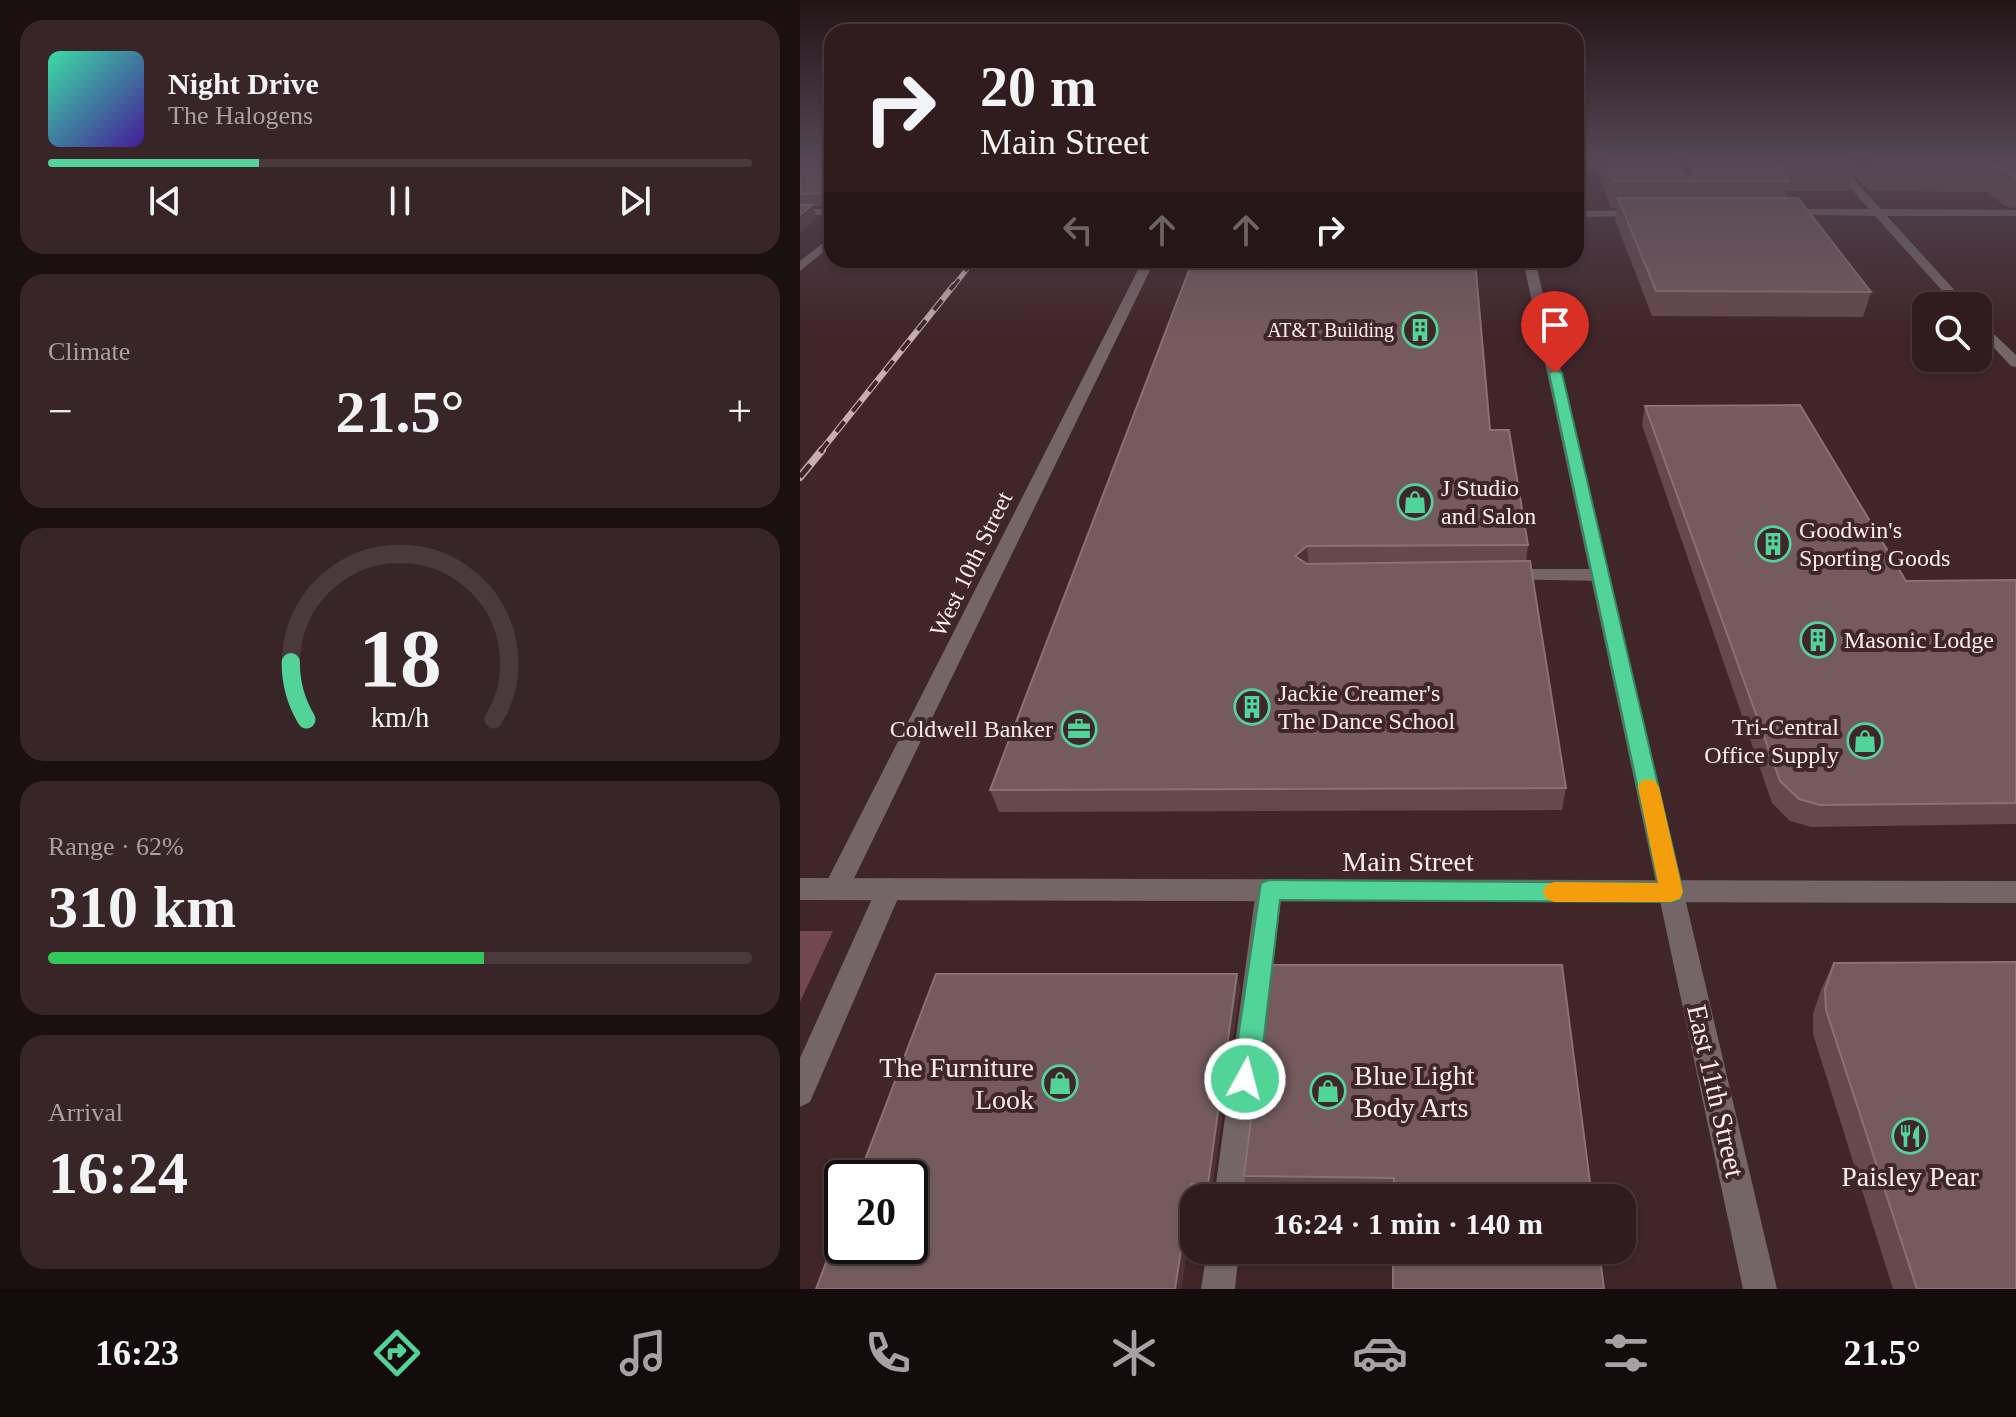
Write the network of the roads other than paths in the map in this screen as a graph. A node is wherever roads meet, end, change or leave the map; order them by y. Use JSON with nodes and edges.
{"nodes":[{"id":1,"x":1883,"y":217,"type":"edge"},
{"id":2,"x":824,"y":246,"type":"edge"},
{"id":3,"x":800,"y":267,"type":"edge"},
{"id":4,"x":1145,"y":268,"type":"edge"},
{"id":5,"x":1531,"y":268,"type":"edge"},
{"id":6,"x":1950,"y":292,"type":"edge"},
{"id":7,"x":1992,"y":338,"type":"edge"},
{"id":8,"x":2016,"y":363,"type":"edge"},
{"id":9,"x":1485,"y":575,"type":"edge"},
{"id":10,"x":1601,"y":575,"type":"junction"},
{"id":11,"x":800,"y":889,"type":"edge"},
{"id":12,"x":836,"y":889,"type":"junction"},
{"id":13,"x":889,"y":889,"type":"junction"},
{"id":14,"x":1269,"y":890,"type":"junction"},
{"id":15,"x":1671,"y":892,"type":"junction"},
{"id":16,"x":2016,"y":892,"type":"edge"},
{"id":17,"x":800,"y":1092,"type":"edge"},
{"id":18,"x":1232,"y":1184,"type":"edge"},
{"id":19,"x":1221,"y":1264,"type":"edge"},
{"id":20,"x":1218,"y":1289,"type":"edge"},
{"id":21,"x":1760,"y":1289,"type":"edge"}],
"edges":[{"from":1,"to":6,"type":"street"},
{"from":2,"to":3,"type":"street"},
{"from":4,"to":12,"type":"street","name":"West 10th Street"},
{"from":5,"to":10,"type":"street","name":"East 11th Street"},
{"from":7,"to":8,"type":"street"},
{"from":9,"to":10,"type":"street"},
{"from":10,"to":15,"type":"street","name":"East 11th Street"},
{"from":11,"to":12,"type":"street","name":"Main Street"},
{"from":12,"to":13,"type":"street","name":"Main Street"},
{"from":13,"to":14,"type":"street","name":"Main Street"},
{"from":13,"to":17,"type":"street"},
{"from":14,"to":15,"type":"street","name":"Main Street"},
{"from":14,"to":18,"type":"street"},
{"from":15,"to":16,"type":"street","name":"Main Street"},
{"from":15,"to":21,"type":"street","name":"East 11th Street"},
{"from":19,"to":20,"type":"street"}]}
